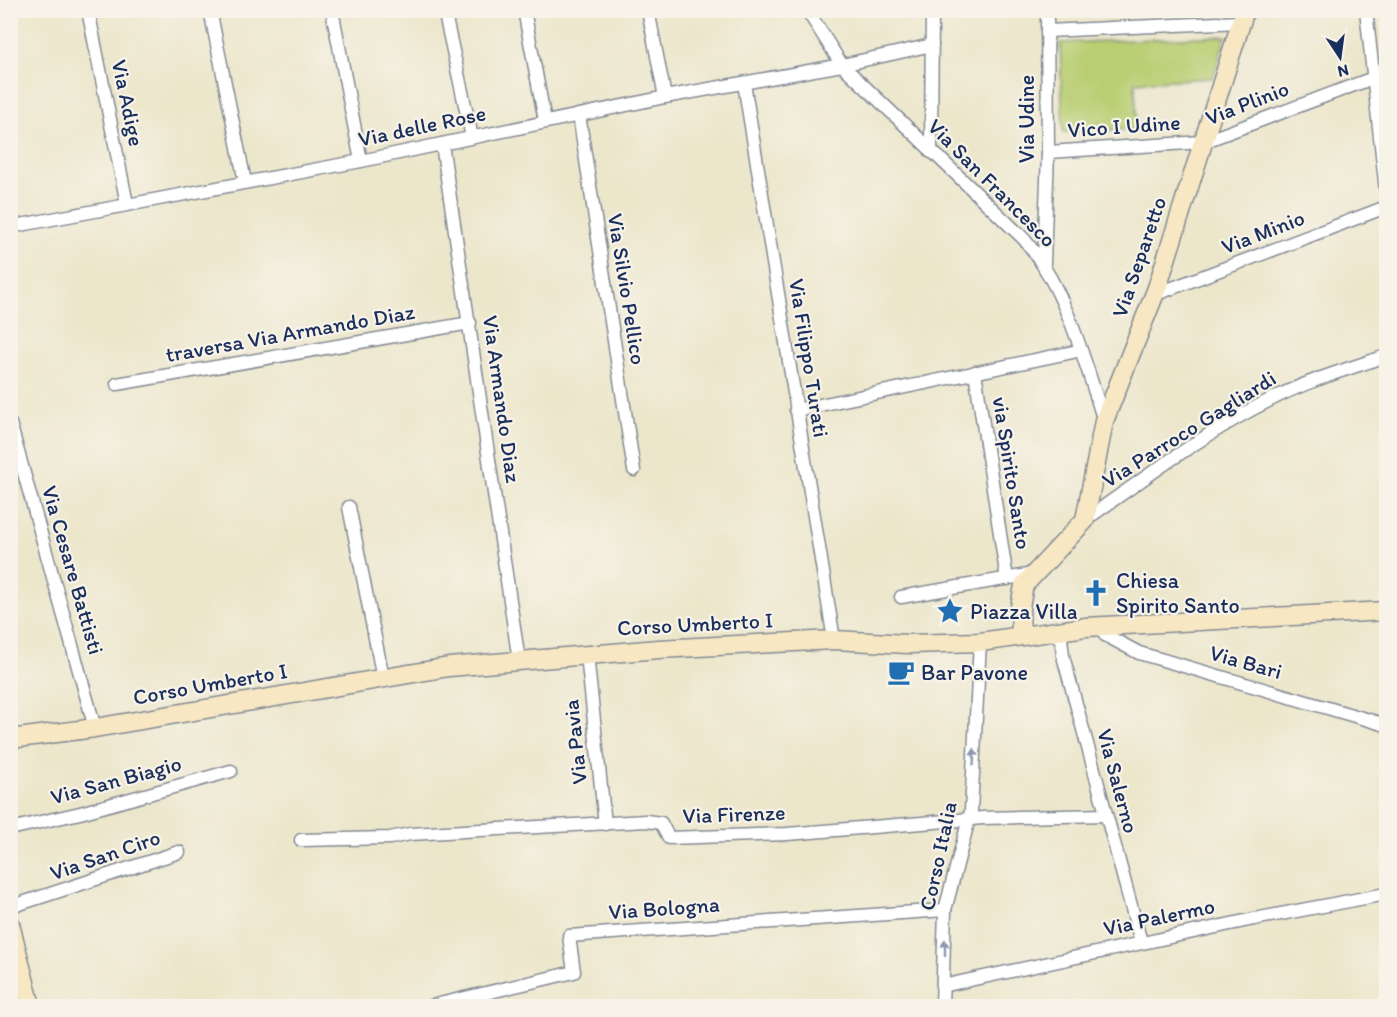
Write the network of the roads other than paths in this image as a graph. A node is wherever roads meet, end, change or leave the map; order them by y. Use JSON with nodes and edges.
{"nodes":[{"id":1,"x":88,"y":10,"type":"edge"},
{"id":2,"x":210,"y":10,"type":"edge"},
{"id":3,"x":332,"y":10,"type":"edge"},
{"id":4,"x":444,"y":10,"type":"edge"},
{"id":5,"x":524,"y":10,"type":"edge"},
{"id":6,"x":648,"y":10,"type":"edge"},
{"id":7,"x":807,"y":10,"type":"edge"},
{"id":8,"x":932,"y":10,"type":"edge"},
{"id":9,"x":1047,"y":10,"type":"edge"},
{"id":10,"x":1366,"y":10,"type":"edge"},
{"id":11,"x":1245,"y":14,"type":"edge"},
{"id":12,"x":1047,"y":31,"type":"junction"},
{"id":13,"x":932,"y":45,"type":"junction"},
{"id":14,"x":842,"y":65,"type":"junction"},
{"id":15,"x":1373,"y":78,"type":"junction"},
{"id":16,"x":744,"y":83,"type":"junction"},
{"id":17,"x":665,"y":97,"type":"junction"},
{"id":18,"x":579,"y":115,"type":"junction"},
{"id":19,"x":545,"y":122,"type":"junction"},
{"id":20,"x":472,"y":137,"type":"junction"},
{"id":21,"x":1203,"y":142,"type":"junction"},
{"id":22,"x":442,"y":144,"type":"junction"},
{"id":23,"x":931,"y":152,"type":"junction"},
{"id":24,"x":1048,"y":152,"type":"junction"},
{"id":25,"x":361,"y":161,"type":"junction"},
{"id":26,"x":244,"y":182,"type":"junction"},
{"id":27,"x":1386,"y":191,"type":"edge"},
{"id":28,"x":128,"y":204,"type":"junction"},
{"id":29,"x":1386,"y":207,"type":"edge"},
{"id":30,"x":10,"y":227,"type":"edge"},
{"id":31,"x":1044,"y":263,"type":"junction"},
{"id":32,"x":1154,"y":295,"type":"junction"},
{"id":33,"x":470,"y":323,"type":"junction"},
{"id":34,"x":1073,"y":352,"type":"dead end"},
{"id":35,"x":1386,"y":356,"type":"edge"},
{"id":36,"x":975,"y":372,"type":"junction"},
{"id":37,"x":117,"y":384,"type":"dead end"},
{"id":38,"x":796,"y":410,"type":"junction"},
{"id":39,"x":1104,"y":421,"type":"junction"},
{"id":40,"x":10,"y":423,"type":"edge"},
{"id":41,"x":13,"y":439,"type":"edge"},
{"id":42,"x":634,"y":470,"type":"dead end"},
{"id":43,"x":349,"y":507,"type":"dead end"},
{"id":44,"x":1085,"y":520,"type":"junction"},
{"id":45,"x":1034,"y":574,"type":"junction"},
{"id":46,"x":1007,"y":579,"type":"junction"},
{"id":47,"x":901,"y":597,"type":"dead end"},
{"id":48,"x":1386,"y":611,"type":"edge"},
{"id":49,"x":1101,"y":626,"type":"junction"},
{"id":50,"x":1060,"y":629,"type":"junction"},
{"id":51,"x":1021,"y":636,"type":"junction"},
{"id":52,"x":834,"y":640,"type":"junction"},
{"id":53,"x":980,"y":642,"type":"junction"},
{"id":54,"x":587,"y":655,"type":"junction"},
{"id":55,"x":519,"y":661,"type":"junction"},
{"id":56,"x":383,"y":678,"type":"junction"},
{"id":57,"x":1386,"y":725,"type":"edge"},
{"id":58,"x":95,"y":728,"type":"junction"},
{"id":59,"x":10,"y":739,"type":"edge"},
{"id":60,"x":231,"y":771,"type":"dead end"},
{"id":61,"x":1105,"y":815,"type":"junction"},
{"id":62,"x":968,"y":821,"type":"junction"},
{"id":63,"x":605,"y":824,"type":"junction"},
{"id":64,"x":10,"y":829,"type":"edge"},
{"id":65,"x":301,"y":840,"type":"dead end"},
{"id":66,"x":178,"y":852,"type":"dead end"},
{"id":67,"x":1386,"y":894,"type":"edge"},
{"id":68,"x":10,"y":907,"type":"edge"},
{"id":69,"x":945,"y":910,"type":"junction"},
{"id":70,"x":12,"y":935,"type":"edge"},
{"id":71,"x":1141,"y":942,"type":"junction"},
{"id":72,"x":942,"y":986,"type":"junction"},
{"id":73,"x":31,"y":1006,"type":"edge"},
{"id":74,"x":431,"y":1006,"type":"edge"},
{"id":75,"x":942,"y":1006,"type":"edge"}],
"edges":[{"from":1,"to":28,"type":"street","name":"Via Adige"},
{"from":2,"to":26,"type":"street"},
{"from":3,"to":25,"type":"street"},
{"from":4,"to":20,"type":"street"},
{"from":5,"to":19,"type":"street"},
{"from":6,"to":17,"type":"street"},
{"from":7,"to":14,"type":"street","name":"Via San Francesco"},
{"from":8,"to":13,"type":"street"},
{"from":9,"to":12,"type":"street","name":"Via Udine"},
{"from":10,"to":15,"type":"street"},
{"from":11,"to":12,"type":"street"},
{"from":11,"to":21,"type":"street","name":"Via Separetto"},
{"from":12,"to":24,"type":"street","name":"Via Udine"},
{"from":13,"to":14,"type":"street","name":"Via delle Rose"},
{"from":13,"to":23,"type":"street"},
{"from":14,"to":16,"type":"street","name":"Via delle Rose"},
{"from":14,"to":23,"type":"street","name":"Via San Francesco"},
{"from":15,"to":21,"type":"street","name":"Via Plinio"},
{"from":15,"to":27,"type":"street"},
{"from":16,"to":17,"type":"street","name":"Via delle Rose"},
{"from":16,"to":38,"type":"street","name":"Via Filippo Turati"},
{"from":17,"to":18,"type":"street","name":"Via delle Rose"},
{"from":18,"to":19,"type":"street","name":"Via delle Rose"},
{"from":18,"to":42,"type":"street","name":"Via Silvio Pellico"},
{"from":19,"to":20,"type":"street","name":"Via delle Rose"},
{"from":20,"to":22,"type":"street","name":"Via delle Rose"},
{"from":21,"to":24,"type":"street","name":"Vico I Udine"},
{"from":21,"to":32,"type":"street","name":"Via Separetto"},
{"from":22,"to":25,"type":"street","name":"Via delle Rose"},
{"from":22,"to":33,"type":"street","name":"Via Armando Diaz"},
{"from":23,"to":31,"type":"street","name":"Via San Francesco"},
{"from":24,"to":31,"type":"street","name":"Via Udine"},
{"from":25,"to":26,"type":"street","name":"Via delle Rose"},
{"from":26,"to":28,"type":"street","name":"Via delle Rose"},
{"from":28,"to":30,"type":"street","name":"Via delle Rose"},
{"from":29,"to":32,"type":"street","name":"Via Minio"},
{"from":31,"to":39,"type":"street","name":"Via San Francesco"},
{"from":32,"to":39,"type":"street","name":"Via Separetto"},
{"from":33,"to":37,"type":"street","name":"traversa Via Armando Diaz"},
{"from":33,"to":55,"type":"street","name":"Via Armando Diaz"},
{"from":34,"to":36,"type":"street","name":"via Spirito Santo"},
{"from":35,"to":44,"type":"street","name":"Via Parroco Gagliardi"},
{"from":36,"to":38,"type":"street","name":"via Spirito Santo"},
{"from":36,"to":46,"type":"street","name":"via Spirito Santo"},
{"from":38,"to":52,"type":"street","name":"Via Filippo Turati"},
{"from":39,"to":44,"type":"street","name":"Via Separetto"},
{"from":40,"to":41,"type":"street","name":"Via Cesare Battisti"},
{"from":41,"to":58,"type":"street","name":"Via Cesare Battisti"},
{"from":43,"to":56,"type":"street"},
{"from":44,"to":45,"type":"street"},
{"from":45,"to":46,"type":"street"},
{"from":45,"to":51,"type":"street"},
{"from":46,"to":47,"type":"street"},
{"from":48,"to":49,"type":"street","name":"Corso Umberto I"},
{"from":49,"to":50,"type":"street","name":"Corso Umberto I"},
{"from":49,"to":57,"type":"street","name":"Via Bari"},
{"from":50,"to":51,"type":"street","name":"Corso Umberto I"},
{"from":50,"to":61,"type":"street","name":"Via Salerno"},
{"from":51,"to":53,"type":"street","name":"Corso Umberto I"},
{"from":52,"to":53,"type":"street","name":"Corso Umberto I"},
{"from":52,"to":54,"type":"street","name":"Corso Umberto I"},
{"from":62,"to":53,"type":"street","name":"Corso Italia","one_way":true},
{"from":54,"to":55,"type":"street","name":"Corso Umberto I"},
{"from":54,"to":63,"type":"street","name":"Via Pavia"},
{"from":55,"to":56,"type":"street","name":"Corso Umberto I"},
{"from":56,"to":58,"type":"street","name":"Corso Umberto I"},
{"from":58,"to":59,"type":"street","name":"Corso Umberto I"},
{"from":60,"to":64,"type":"street","name":"Via San Biagio"},
{"from":61,"to":62,"type":"street","name":"Via Firenze"},
{"from":61,"to":71,"type":"street","name":"Via Salerno"},
{"from":62,"to":63,"type":"street","name":"Via Firenze"},
{"from":62,"to":69,"type":"street","name":"Corso Italia"},
{"from":63,"to":65,"type":"street","name":"Via Firenze"},
{"from":66,"to":68,"type":"street","name":"Via San Ciro"},
{"from":67,"to":71,"type":"street","name":"Via Palermo"},
{"from":72,"to":69,"type":"street","name":"Corso Italia","one_way":true},
{"from":69,"to":74,"type":"street","name":"Via Bologna"},
{"from":70,"to":73,"type":"street"},
{"from":71,"to":72,"type":"street","name":"Via Palermo"},
{"from":72,"to":75,"type":"street","name":"Corso Italia"}]}
